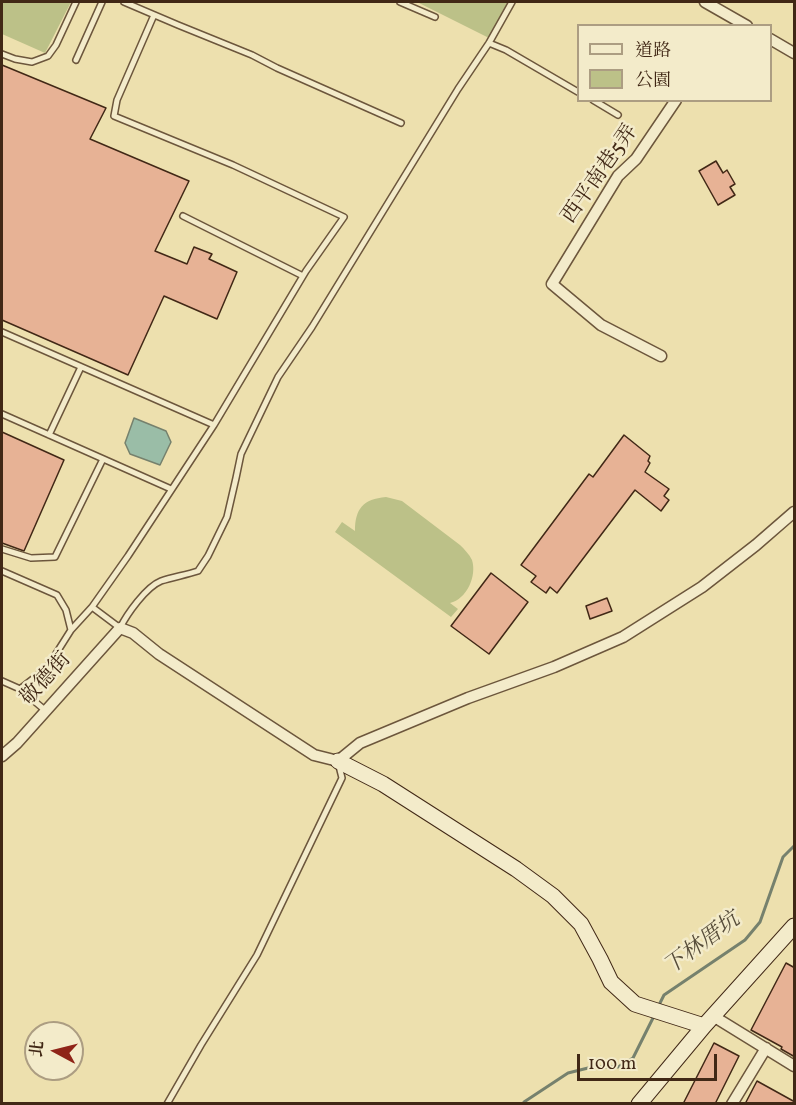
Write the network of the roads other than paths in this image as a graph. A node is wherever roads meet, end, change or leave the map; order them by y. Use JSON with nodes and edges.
{"nodes":[{"id":1,"x":76,"y":2,"type":"edge"},
{"id":2,"x":102,"y":2,"type":"edge"},
{"id":3,"x":124,"y":2,"type":"edge"},
{"id":4,"x":400,"y":2,"type":"edge"},
{"id":5,"x":512,"y":2,"type":"edge"},
{"id":6,"x":705,"y":2,"type":"edge"},
{"id":7,"x":154,"y":15,"type":"junction"},
{"id":8,"x":435,"y":16,"type":"dead end"},
{"id":9,"x":729,"y":21,"type":"edge"},
{"id":10,"x":772,"y":40,"type":"edge"},
{"id":11,"x":489,"y":42,"type":"junction"},
{"id":12,"x":795,"y":53,"type":"edge"},
{"id":13,"x":2,"y":54,"type":"edge"},
{"id":14,"x":76,"y":60,"type":"dead end"},
{"id":15,"x":577,"y":91,"type":"edge"},
{"id":16,"x":596,"y":102,"type":"edge"},
{"id":17,"x":674,"y":102,"type":"edge"},
{"id":18,"x":618,"y":115,"type":"dead end"},
{"id":19,"x":401,"y":123,"type":"dead end"},
{"id":20,"x":183,"y":216,"type":"dead end"},
{"id":21,"x":303,"y":276,"type":"junction"},
{"id":22,"x":2,"y":332,"type":"edge"},
{"id":23,"x":661,"y":356,"type":"dead end"},
{"id":24,"x":81,"y":367,"type":"junction"},
{"id":25,"x":2,"y":414,"type":"edge"},
{"id":26,"x":214,"y":425,"type":"junction"},
{"id":27,"x":49,"y":435,"type":"junction"},
{"id":28,"x":103,"y":459,"type":"junction"},
{"id":29,"x":171,"y":489,"type":"junction"},
{"id":30,"x":795,"y":512,"type":"edge"},
{"id":31,"x":2,"y":549,"type":"edge"},
{"id":32,"x":2,"y":571,"type":"edge"},
{"id":33,"x":92,"y":607,"type":"junction"},
{"id":34,"x":120,"y":628,"type":"junction"},
{"id":35,"x":71,"y":630,"type":"junction"},
{"id":36,"x":2,"y":681,"type":"edge"},
{"id":37,"x":20,"y":689,"type":"junction"},
{"id":38,"x":46,"y":711,"type":"junction"},
{"id":39,"x":2,"y":756,"type":"edge"},
{"id":40,"x":338,"y":761,"type":"junction"},
{"id":41,"x":792,"y":932,"type":"edge"},
{"id":42,"x":709,"y":1021,"type":"junction"},
{"id":43,"x":766,"y":1048,"type":"junction"},
{"id":44,"x":795,"y":1066,"type":"edge"},
{"id":45,"x":167,"y":1104,"type":"edge"},
{"id":46,"x":639,"y":1104,"type":"edge"},
{"id":47,"x":732,"y":1104,"type":"edge"}],
"edges":[{"from":1,"to":13,"type":"lane"},
{"from":2,"to":14,"type":"lane"},
{"from":3,"to":7,"type":"lane"},
{"from":4,"to":8,"type":"lane"},
{"from":5,"to":11,"type":"lane"},
{"from":6,"to":9,"type":"street"},
{"from":7,"to":19,"type":"lane"},
{"from":7,"to":21,"type":"lane"},
{"from":10,"to":12,"type":"street"},
{"from":11,"to":15,"type":"lane"},
{"from":11,"to":34,"type":"lane"},
{"from":16,"to":18,"type":"lane"},
{"from":17,"to":23,"type":"street","name":"西平南巷5弄"},
{"from":20,"to":21,"type":"lane"},
{"from":21,"to":26,"type":"lane"},
{"from":22,"to":24,"type":"lane"},
{"from":24,"to":26,"type":"lane"},
{"from":24,"to":27,"type":"lane"},
{"from":25,"to":27,"type":"lane"},
{"from":26,"to":29,"type":"lane"},
{"from":27,"to":28,"type":"lane"},
{"from":28,"to":29,"type":"lane"},
{"from":28,"to":31,"type":"lane"},
{"from":29,"to":33,"type":"lane"},
{"from":30,"to":40,"type":"street"},
{"from":32,"to":35,"type":"lane"},
{"from":33,"to":34,"type":"lane"},
{"from":33,"to":35,"type":"lane"},
{"from":34,"to":38,"type":"street","name":"敬德街"},
{"from":34,"to":40,"type":"street"},
{"from":35,"to":37,"type":"lane"},
{"from":36,"to":37,"type":"lane"},
{"from":37,"to":38,"type":"lane"},
{"from":38,"to":39,"type":"street","name":"敬德街"},
{"from":40,"to":42,"type":"street"},
{"from":40,"to":45,"type":"lane"},
{"from":41,"to":42,"type":"street"},
{"from":42,"to":43,"type":"street"},
{"from":42,"to":46,"type":"street"},
{"from":43,"to":44,"type":"street"},
{"from":43,"to":47,"type":"street"}]}
